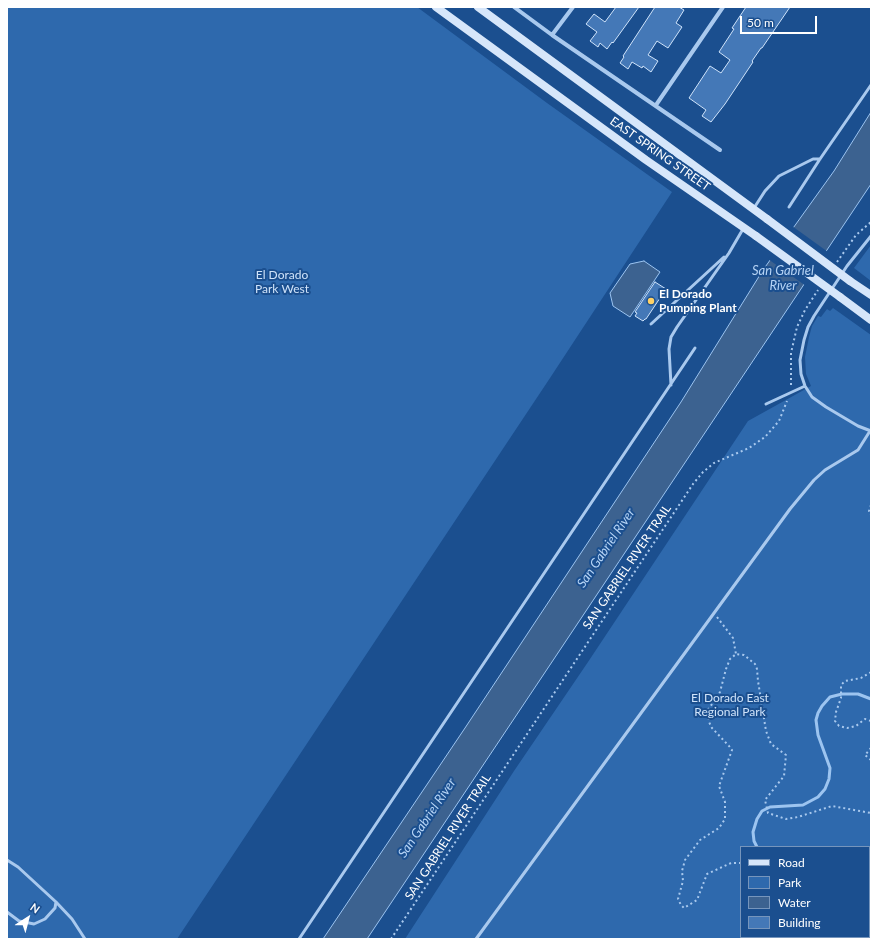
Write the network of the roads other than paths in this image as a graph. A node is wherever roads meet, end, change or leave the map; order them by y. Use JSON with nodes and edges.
{"nodes":[{"id":1,"x":436,"y":7,"type":"edge"},
{"id":2,"x":478,"y":7,"type":"edge"},
{"id":3,"x":514,"y":7,"type":"edge"},
{"id":4,"x":573,"y":7,"type":"edge"},
{"id":5,"x":724,"y":7,"type":"edge"},
{"id":6,"x":552,"y":35,"type":"junction"},
{"id":7,"x":871,"y":85,"type":"edge"},
{"id":8,"x":656,"y":105,"type":"junction"},
{"id":9,"x":720,"y":150,"type":"dead end"},
{"id":10,"x":820,"y":159,"type":"junction"},
{"id":11,"x":789,"y":207,"type":"dead end"},
{"id":12,"x":753,"y":209,"type":"junction"},
{"id":13,"x":744,"y":227,"type":"junction"},
{"id":14,"x":871,"y":236,"type":"edge"},
{"id":15,"x":729,"y":253,"type":"junction"},
{"id":16,"x":871,"y":295,"type":"edge"},
{"id":17,"x":871,"y":320,"type":"edge"},
{"id":18,"x":651,"y":324,"type":"dead end"},
{"id":19,"x":695,"y":348,"type":"dead end"},
{"id":20,"x":671,"y":385,"type":"junction"},
{"id":21,"x":805,"y":386,"type":"junction"},
{"id":22,"x":766,"y":404,"type":"dead end"},
{"id":23,"x":871,"y":431,"type":"edge"},
{"id":24,"x":7,"y":860,"type":"edge"},
{"id":25,"x":56,"y":902,"type":"junction"},
{"id":26,"x":7,"y":912,"type":"edge"},
{"id":27,"x":85,"y":939,"type":"edge"},
{"id":28,"x":299,"y":939,"type":"edge"},
{"id":29,"x":476,"y":939,"type":"edge"}],
"edges":[{"from":1,"to":13,"type":"main road","name":"EAST SPRING STREET"},
{"from":2,"to":12,"type":"main road","name":"EAST SPRING STREET"},
{"from":3,"to":6,"type":"street"},
{"from":4,"to":6,"type":"street"},
{"from":5,"to":8,"type":"street"},
{"from":6,"to":8,"type":"street"},
{"from":7,"to":10,"type":"lane"},
{"from":8,"to":9,"type":"street"},
{"from":10,"to":11,"type":"lane"},
{"from":10,"to":12,"type":"lane"},
{"from":12,"to":16,"type":"main road","name":"EAST SPRING STREET","bridge":true},
{"from":13,"to":15,"type":"lane"},
{"from":13,"to":17,"type":"main road","name":"EAST SPRING STREET","bridge":true},
{"from":14,"to":21,"type":"lane"},
{"from":15,"to":18,"type":"lane"},
{"from":15,"to":20,"type":"lane"},
{"from":19,"to":20,"type":"lane"},
{"from":20,"to":28,"type":"lane"},
{"from":21,"to":22,"type":"lane"},
{"from":21,"to":23,"type":"lane"},
{"from":23,"to":29,"type":"lane"},
{"from":24,"to":25,"type":"lane"},
{"from":25,"to":26,"type":"lane"},
{"from":25,"to":27,"type":"lane"}]}
